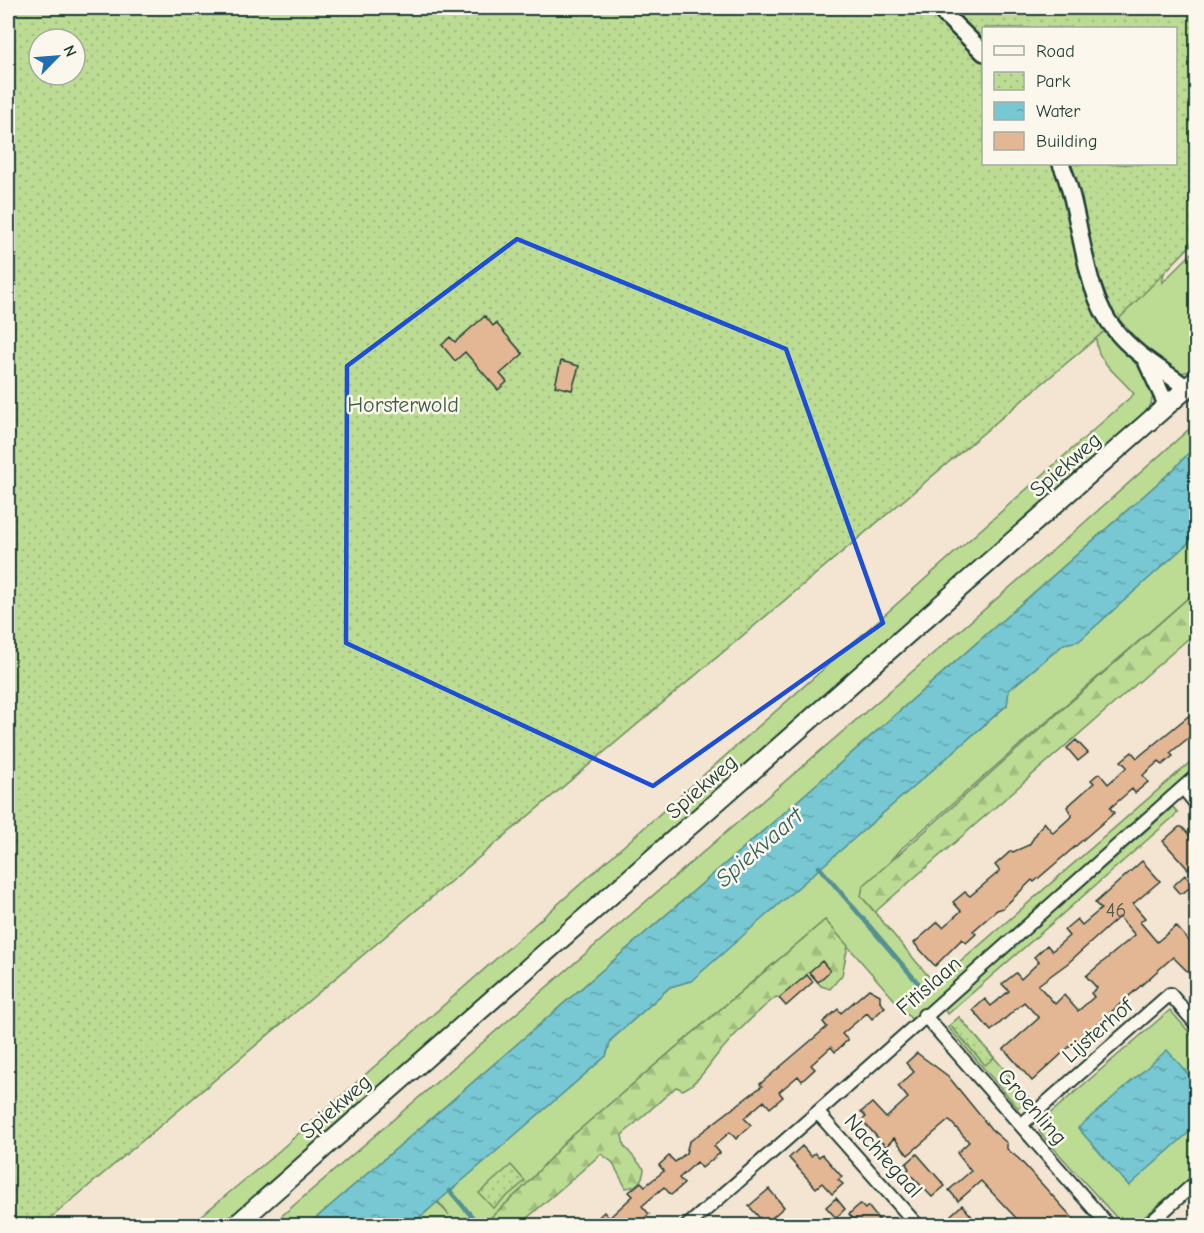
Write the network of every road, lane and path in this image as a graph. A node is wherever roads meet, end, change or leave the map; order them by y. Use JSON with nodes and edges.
{"nodes":[{"id":1,"x":938,"y":8,"type":"edge"},
{"id":2,"x":982,"y":51,"type":"edge"},
{"id":3,"x":1061,"y":165,"type":"edge"},
{"id":4,"x":1147,"y":363,"type":"junction"},
{"id":5,"x":1192,"y":384,"type":"edge"},
{"id":6,"x":1167,"y":406,"type":"junction"},
{"id":7,"x":1197,"y":776,"type":"edge"},
{"id":8,"x":1183,"y":788,"type":"junction"},
{"id":9,"x":1197,"y":804,"type":"edge"},
{"id":10,"x":924,"y":1015,"type":"junction"},
{"id":11,"x":1197,"y":1024,"type":"edge"},
{"id":12,"x":818,"y":1113,"type":"junction"},
{"id":13,"x":1022,"y":1125,"type":"junction"},
{"id":14,"x":1197,"y":1182,"type":"edge"},
{"id":15,"x":235,"y":1226,"type":"edge"},
{"id":16,"x":687,"y":1226,"type":"edge"},
{"id":17,"x":918,"y":1226,"type":"edge"},
{"id":18,"x":1109,"y":1226,"type":"edge"},
{"id":19,"x":1147,"y":1226,"type":"edge"}],
"edges":[{"from":1,"to":2,"type":"street"},
{"from":3,"to":4,"type":"street"},
{"from":4,"to":5,"type":"street"},
{"from":4,"to":6,"type":"street"},
{"from":5,"to":6,"type":"main road","name":"Spiekweg"},
{"from":6,"to":15,"type":"main road","name":"Spiekweg"},
{"from":7,"to":8,"type":"street","name":"Fitislaan"},
{"from":8,"to":9,"type":"street"},
{"from":8,"to":10,"type":"street","name":"Fitislaan"},
{"from":10,"to":12,"type":"street","name":"Fitislaan"},
{"from":10,"to":13,"type":"street","name":"Groenling"},
{"from":11,"to":13,"type":"street","name":"Lijsterhof"},
{"from":12,"to":16,"type":"street","name":"Fitislaan"},
{"from":12,"to":17,"type":"street","name":"Nachtegaal"},
{"from":13,"to":18,"type":"street","name":"Groenling"},
{"from":14,"to":19,"type":"street"}]}
